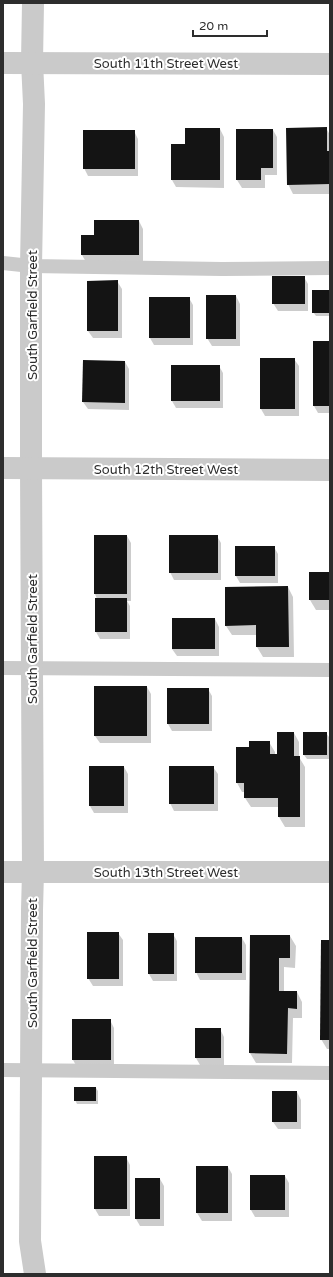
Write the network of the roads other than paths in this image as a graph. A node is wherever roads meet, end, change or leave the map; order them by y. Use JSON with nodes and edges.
{"nodes":[{"id":1,"x":33,"y":3,"type":"edge"},
{"id":2,"x":32,"y":62,"type":"junction"},
{"id":3,"x":3,"y":63,"type":"edge"},
{"id":4,"x":330,"y":64,"type":"edge"},
{"id":5,"x":3,"y":263,"type":"edge"},
{"id":6,"x":31,"y":266,"type":"junction"},
{"id":7,"x":330,"y":268,"type":"edge"},
{"id":8,"x":3,"y":468,"type":"edge"},
{"id":9,"x":31,"y":468,"type":"junction"},
{"id":10,"x":330,"y":470,"type":"edge"},
{"id":11,"x":3,"y":668,"type":"edge"},
{"id":12,"x":33,"y":668,"type":"junction"},
{"id":13,"x":330,"y":670,"type":"edge"},
{"id":14,"x":3,"y":872,"type":"edge"},
{"id":15,"x":33,"y":872,"type":"junction"},
{"id":16,"x":330,"y":872,"type":"edge"},
{"id":17,"x":3,"y":1070,"type":"edge"},
{"id":18,"x":31,"y":1070,"type":"junction"},
{"id":19,"x":330,"y":1073,"type":"edge"},
{"id":20,"x":35,"y":1274,"type":"edge"}],
"edges":[{"from":1,"to":2,"type":"street","name":"South Garfield Street"},
{"from":2,"to":3,"type":"street","name":"South 11th Street West"},
{"from":2,"to":4,"type":"street","name":"South 11th Street West"},
{"from":2,"to":6,"type":"street","name":"South Garfield Street"},
{"from":5,"to":6,"type":"lane"},
{"from":6,"to":7,"type":"lane"},
{"from":6,"to":9,"type":"street","name":"South Garfield Street"},
{"from":8,"to":9,"type":"street","name":"South 12th Street West"},
{"from":9,"to":10,"type":"street","name":"South 12th Street West"},
{"from":9,"to":12,"type":"street","name":"South Garfield Street"},
{"from":11,"to":12,"type":"lane"},
{"from":12,"to":13,"type":"lane"},
{"from":12,"to":15,"type":"street","name":"South Garfield Street"},
{"from":14,"to":15,"type":"street","name":"South 13th Street West"},
{"from":15,"to":16,"type":"street","name":"South 13th Street West"},
{"from":15,"to":18,"type":"street","name":"South Garfield Street"},
{"from":17,"to":18,"type":"lane"},
{"from":18,"to":19,"type":"lane"},
{"from":18,"to":20,"type":"street","name":"South Garfield Street"}]}
